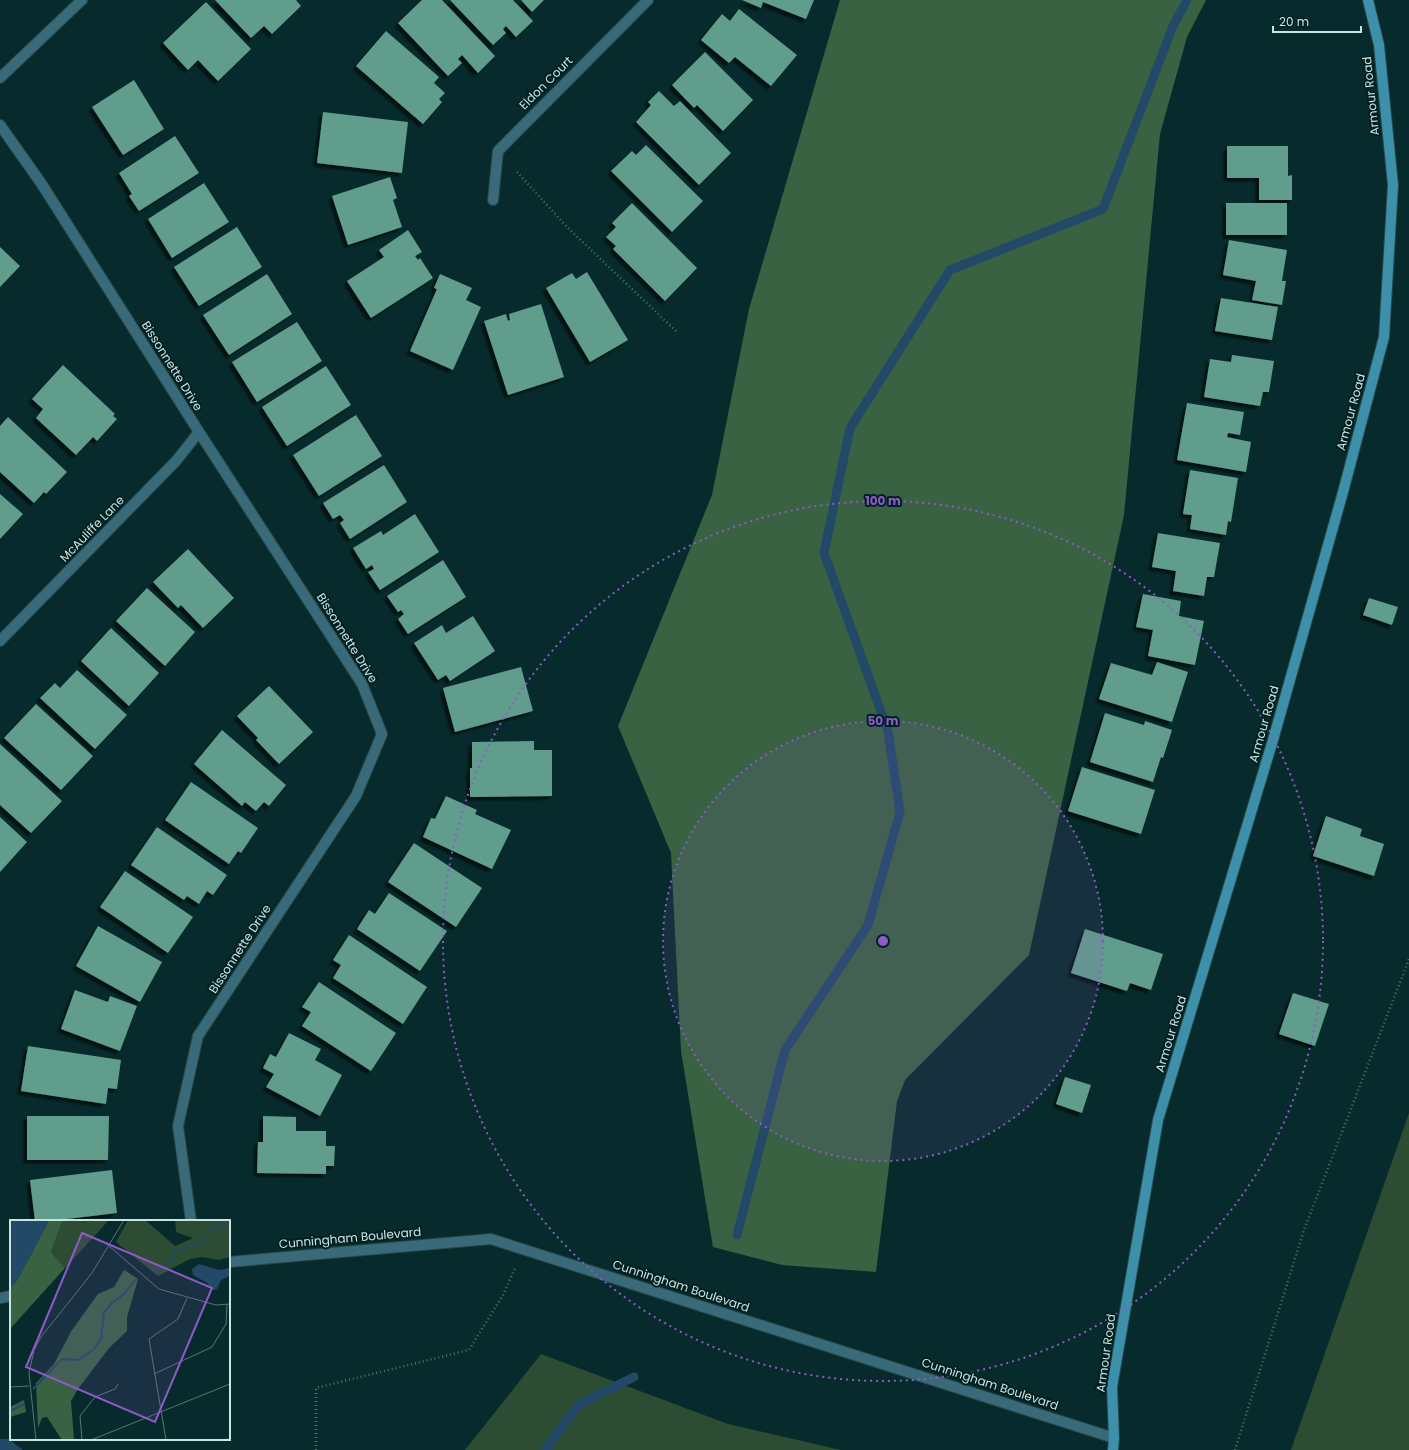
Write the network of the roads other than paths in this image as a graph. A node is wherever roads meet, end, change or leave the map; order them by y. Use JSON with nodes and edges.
{"nodes":[{"id":1,"x":82,"y":0,"type":"edge"},
{"id":2,"x":648,"y":0,"type":"edge"},
{"id":3,"x":1368,"y":0,"type":"edge"},
{"id":4,"x":0,"y":78,"type":"edge"},
{"id":5,"x":0,"y":124,"type":"edge"},
{"id":6,"x":493,"y":200,"type":"dead end"},
{"id":7,"x":199,"y":432,"type":"junction"},
{"id":8,"x":0,"y":641,"type":"edge"},
{"id":9,"x":191,"y":1220,"type":"edge"},
{"id":10,"x":230,"y":1262,"type":"edge"},
{"id":11,"x":10,"y":1296,"type":"edge"},
{"id":12,"x":0,"y":1298,"type":"edge"},
{"id":13,"x":1114,"y":1438,"type":"junction"},
{"id":14,"x":1113,"y":1450,"type":"edge"}],
"edges":[{"from":1,"to":4,"type":"street"},
{"from":2,"to":6,"type":"street","name":"Eldon Court"},
{"from":3,"to":13,"type":"main road","name":"Armour Road"},
{"from":5,"to":7,"type":"street","name":"Bissonnette Drive"},
{"from":7,"to":8,"type":"street","name":"McAuliffe Lane"},
{"from":7,"to":9,"type":"street","name":"Bissonnette Drive"},
{"from":10,"to":13,"type":"street","name":"Cunningham Boulevard"},
{"from":11,"to":12,"type":"street"},
{"from":13,"to":14,"type":"main road","name":"Armour Road"}]}
